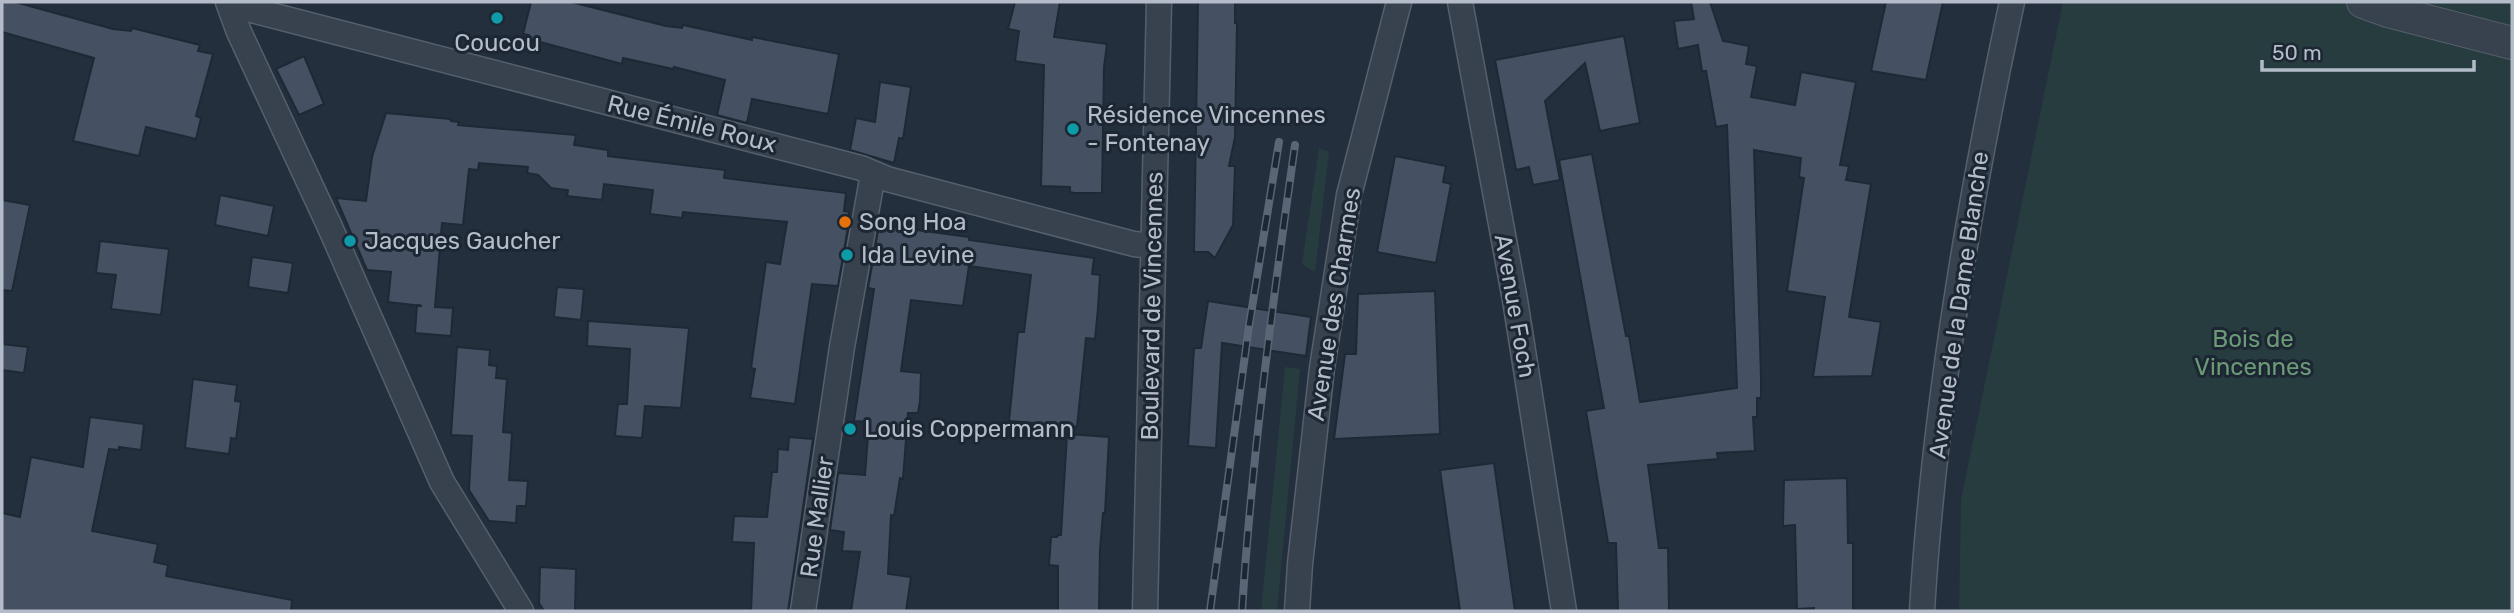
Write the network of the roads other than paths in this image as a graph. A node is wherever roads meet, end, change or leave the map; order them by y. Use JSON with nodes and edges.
{"nodes":[{"id":1,"x":230,"y":2,"type":"edge"},
{"id":2,"x":1159,"y":2,"type":"edge"},
{"id":3,"x":1399,"y":2,"type":"edge"},
{"id":4,"x":1460,"y":2,"type":"edge"},
{"id":5,"x":2012,"y":2,"type":"edge"},
{"id":6,"x":2363,"y":2,"type":"edge"},
{"id":7,"x":2512,"y":43,"type":"edge"},
{"id":8,"x":873,"y":174,"type":"junction"},
{"id":9,"x":1153,"y":246,"type":"junction"},
{"id":10,"x":521,"y":611,"type":"edge"},
{"id":11,"x":803,"y":611,"type":"edge"},
{"id":12,"x":1145,"y":611,"type":"edge"},
{"id":13,"x":1297,"y":611,"type":"edge"},
{"id":14,"x":1564,"y":611,"type":"edge"},
{"id":15,"x":1922,"y":611,"type":"edge"}],
"edges":[{"from":1,"to":8,"type":"street","name":"Rue Émile Roux"},
{"from":1,"to":10,"type":"street"},
{"from":2,"to":9,"type":"street","name":"Boulevard de Vincennes"},
{"from":3,"to":13,"type":"street","name":"Avenue des Charmes"},
{"from":4,"to":14,"type":"street","name":"Avenue Foch"},
{"from":5,"to":15,"type":"street","name":"Avenue de la Dame Blanche"},
{"from":6,"to":7,"type":"street"},
{"from":8,"to":9,"type":"street","name":"Rue Émile Roux"},
{"from":8,"to":11,"type":"street","name":"Rue Mallier"},
{"from":9,"to":12,"type":"street","name":"Boulevard de Vincennes"}]}
